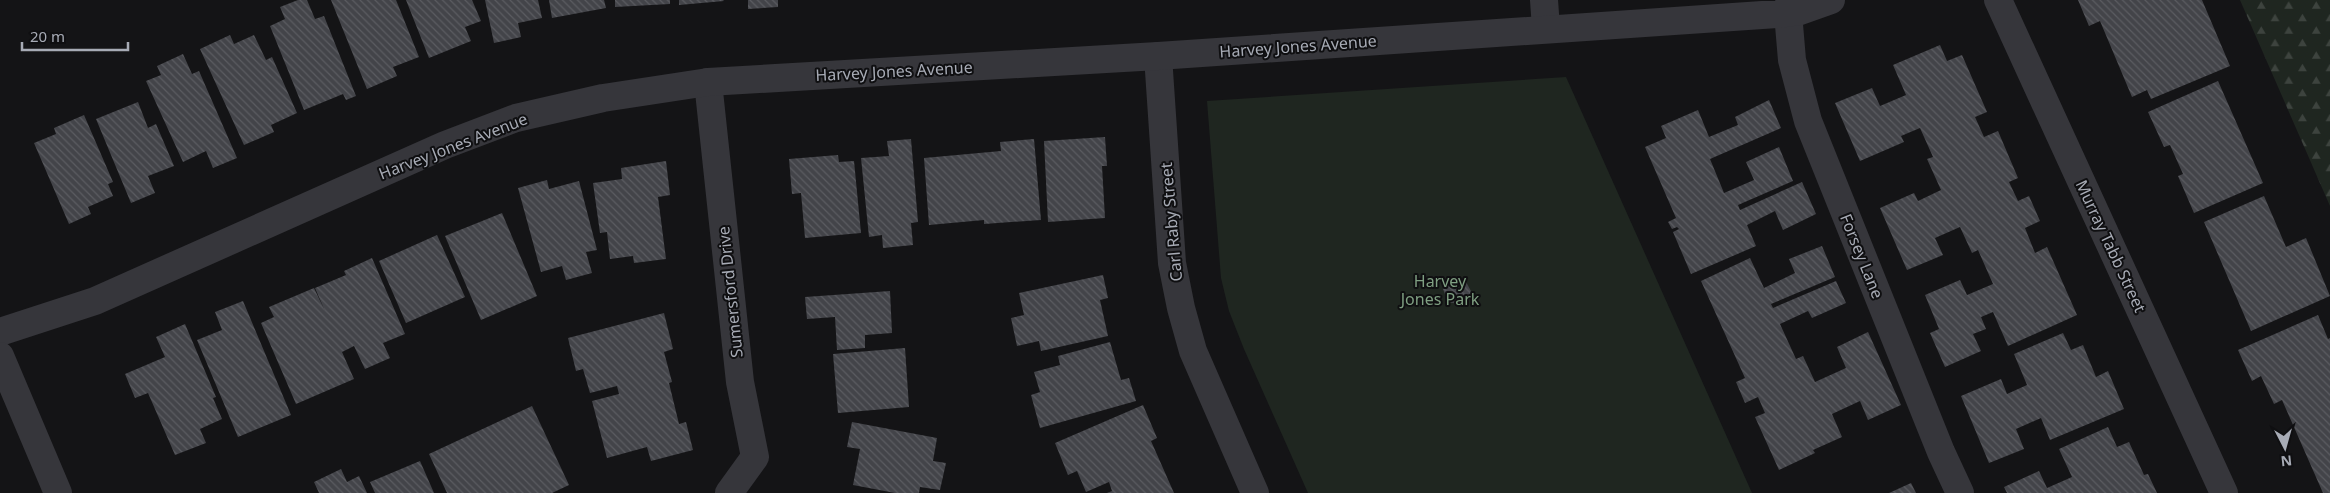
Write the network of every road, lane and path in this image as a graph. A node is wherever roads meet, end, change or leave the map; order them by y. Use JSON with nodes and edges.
{"nodes":[{"id":1,"x":1544,"y":0,"type":"edge"},
{"id":2,"x":1831,"y":0,"type":"edge"},
{"id":3,"x":1998,"y":0,"type":"edge"},
{"id":4,"x":1788,"y":12,"type":"junction"},
{"id":5,"x":1546,"y":28,"type":"junction"},
{"id":6,"x":1158,"y":56,"type":"junction"},
{"id":7,"x":708,"y":82,"type":"junction"},
{"id":8,"x":0,"y":332,"type":"edge"},
{"id":9,"x":0,"y":356,"type":"edge"},
{"id":10,"x":58,"y":493,"type":"edge"},
{"id":11,"x":729,"y":493,"type":"edge"},
{"id":12,"x":1255,"y":493,"type":"edge"},
{"id":13,"x":1960,"y":493,"type":"edge"},
{"id":14,"x":2224,"y":493,"type":"edge"}],
"edges":[{"from":1,"to":5,"type":"street"},
{"from":2,"to":4,"type":"street","name":"Harvey Jones Avenue"},
{"from":3,"to":14,"type":"street","name":"Murray Tabb Street"},
{"from":4,"to":5,"type":"street","name":"Harvey Jones Avenue"},
{"from":4,"to":13,"type":"street","name":"Forsey Lane"},
{"from":5,"to":6,"type":"street","name":"Harvey Jones Avenue"},
{"from":6,"to":7,"type":"street","name":"Harvey Jones Avenue"},
{"from":6,"to":12,"type":"street","name":"Carl Raby Street"},
{"from":7,"to":8,"type":"street","name":"Harvey Jones Avenue"},
{"from":7,"to":11,"type":"street","name":"Sumersford Drive"},
{"from":9,"to":10,"type":"street"}]}
